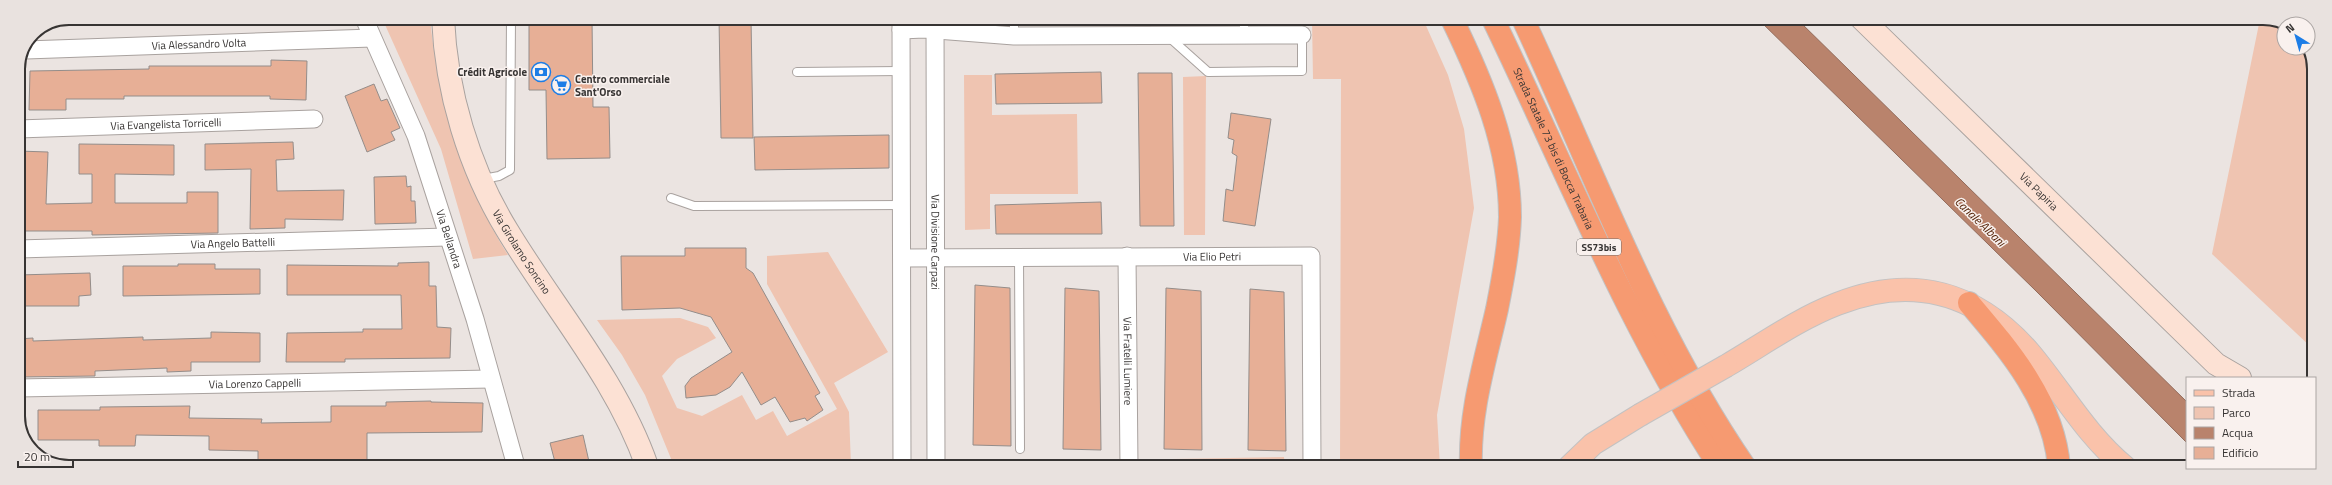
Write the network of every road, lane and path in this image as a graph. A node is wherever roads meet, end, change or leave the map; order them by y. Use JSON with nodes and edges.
{"nodes":[{"id":1,"x":367,"y":25,"type":"edge"},
{"id":2,"x":444,"y":25,"type":"edge"},
{"id":3,"x":511,"y":25,"type":"edge"},
{"id":4,"x":901,"y":25,"type":"edge"},
{"id":5,"x":935,"y":25,"type":"edge"},
{"id":6,"x":942,"y":25,"type":"edge"},
{"id":7,"x":1014,"y":25,"type":"edge"},
{"id":8,"x":1455,"y":25,"type":"edge"},
{"id":9,"x":1496,"y":25,"type":"edge"},
{"id":10,"x":1526,"y":25,"type":"edge"},
{"id":11,"x":1868,"y":25,"type":"edge"},
{"id":12,"x":1244,"y":27,"type":"edge"},
{"id":13,"x":1167,"y":35,"type":"junction"},
{"id":14,"x":1302,"y":35,"type":"joint"},
{"id":15,"x":1014,"y":36,"type":"junction"},
{"id":16,"x":372,"y":38,"type":"junction"},
{"id":17,"x":29,"y":50,"type":"edge"},
{"id":18,"x":901,"y":71,"type":"junction"},
{"id":19,"x":797,"y":72,"type":"dead end"},
{"id":20,"x":314,"y":119,"type":"dead end"},
{"id":21,"x":25,"y":129,"type":"edge"},
{"id":22,"x":481,"y":179,"type":"junction"},
{"id":23,"x":671,"y":198,"type":"dead end"},
{"id":24,"x":901,"y":205,"type":"junction"},
{"id":25,"x":448,"y":237,"type":"junction"},
{"id":26,"x":25,"y":249,"type":"edge"},
{"id":27,"x":1127,"y":256,"type":"junction"},
{"id":28,"x":1019,"y":257,"type":"junction"},
{"id":29,"x":902,"y":258,"type":"junction"},
{"id":30,"x":935,"y":258,"type":"junction"},
{"id":31,"x":1969,"y":303,"type":"junction"},
{"id":32,"x":2220,"y":371,"type":"edge"},
{"id":33,"x":2237,"y":377,"type":"edge"},
{"id":34,"x":491,"y":379,"type":"junction"},
{"id":35,"x":25,"y":388,"type":"edge"},
{"id":36,"x":1020,"y":449,"type":"dead end"},
{"id":37,"x":514,"y":460,"type":"edge"},
{"id":38,"x":644,"y":460,"type":"edge"},
{"id":39,"x":902,"y":460,"type":"edge"},
{"id":40,"x":936,"y":460,"type":"edge"},
{"id":41,"x":1129,"y":460,"type":"edge"},
{"id":42,"x":1312,"y":460,"type":"edge"},
{"id":43,"x":1471,"y":460,"type":"edge"},
{"id":44,"x":1576,"y":460,"type":"edge"},
{"id":45,"x":1716,"y":460,"type":"edge"},
{"id":46,"x":1740,"y":460,"type":"edge"},
{"id":47,"x":2058,"y":460,"type":"edge"},
{"id":48,"x":2118,"y":460,"type":"edge"}],
"edges":[{"from":1,"to":16,"type":"street","name":"Via Bellandra"},
{"from":2,"to":22,"type":"main road","name":"Via Girolamo Soncino"},
{"from":3,"to":22,"type":"lane"},
{"from":4,"to":18,"type":"street"},
{"from":5,"to":30,"type":"street","name":"Via Divisione Carpazi"},
{"from":6,"to":15,"type":"street"},
{"from":7,"to":15,"type":"lane"},
{"from":8,"to":43,"type":"highway"},
{"from":9,"to":45,"type":"highway","name":"Strada Statale 73 bis di Bocca Trabaria","number":"SS73bis"},
{"from":10,"to":46,"type":"highway","number":"SS73bis"},
{"from":11,"to":32,"type":"main road","name":"Via Papiria"},
{"from":12,"to":13,"type":"street"},
{"from":12,"to":14,"type":"street"},
{"from":13,"to":14,"type":"lane"},
{"from":13,"to":15,"type":"street"},
{"from":16,"to":17,"type":"street","name":"Via Alessandro Volta"},
{"from":16,"to":25,"type":"street","name":"Via Bellandra"},
{"from":18,"to":19,"type":"lane"},
{"from":18,"to":24,"type":"street"},
{"from":20,"to":21,"type":"street","name":"Via Evangelista Torricelli"},
{"from":22,"to":38,"type":"main road","name":"Via Girolamo Soncino"},
{"from":23,"to":24,"type":"lane"},
{"from":24,"to":29,"type":"street"},
{"from":25,"to":26,"type":"street","name":"Via Angelo Battelli"},
{"from":25,"to":34,"type":"street","name":"Via Bellandra"},
{"from":27,"to":28,"type":"street","name":"Via Elio Petri"},
{"from":27,"to":41,"type":"street","name":"Via Fratelli Lumiere"},
{"from":27,"to":42,"type":"street","name":"Via Elio Petri"},
{"from":28,"to":30,"type":"street","name":"Via Elio Petri"},
{"from":28,"to":36,"type":"lane"},
{"from":29,"to":30,"type":"street","name":"Via Elio Petri"},
{"from":29,"to":39,"type":"street"},
{"from":30,"to":40,"type":"street","name":"Via Divisione Carpazi"},
{"from":31,"to":44,"type":"main road","bridge":true},
{"from":31,"to":47,"type":"highway"},
{"from":31,"to":48,"type":"main road"},
{"from":32,"to":33,"type":"main road","name":"Via Papiria"},
{"from":34,"to":35,"type":"street","name":"Via Lorenzo Cappelli"},
{"from":34,"to":37,"type":"street","name":"Via Bellandra"}]}
